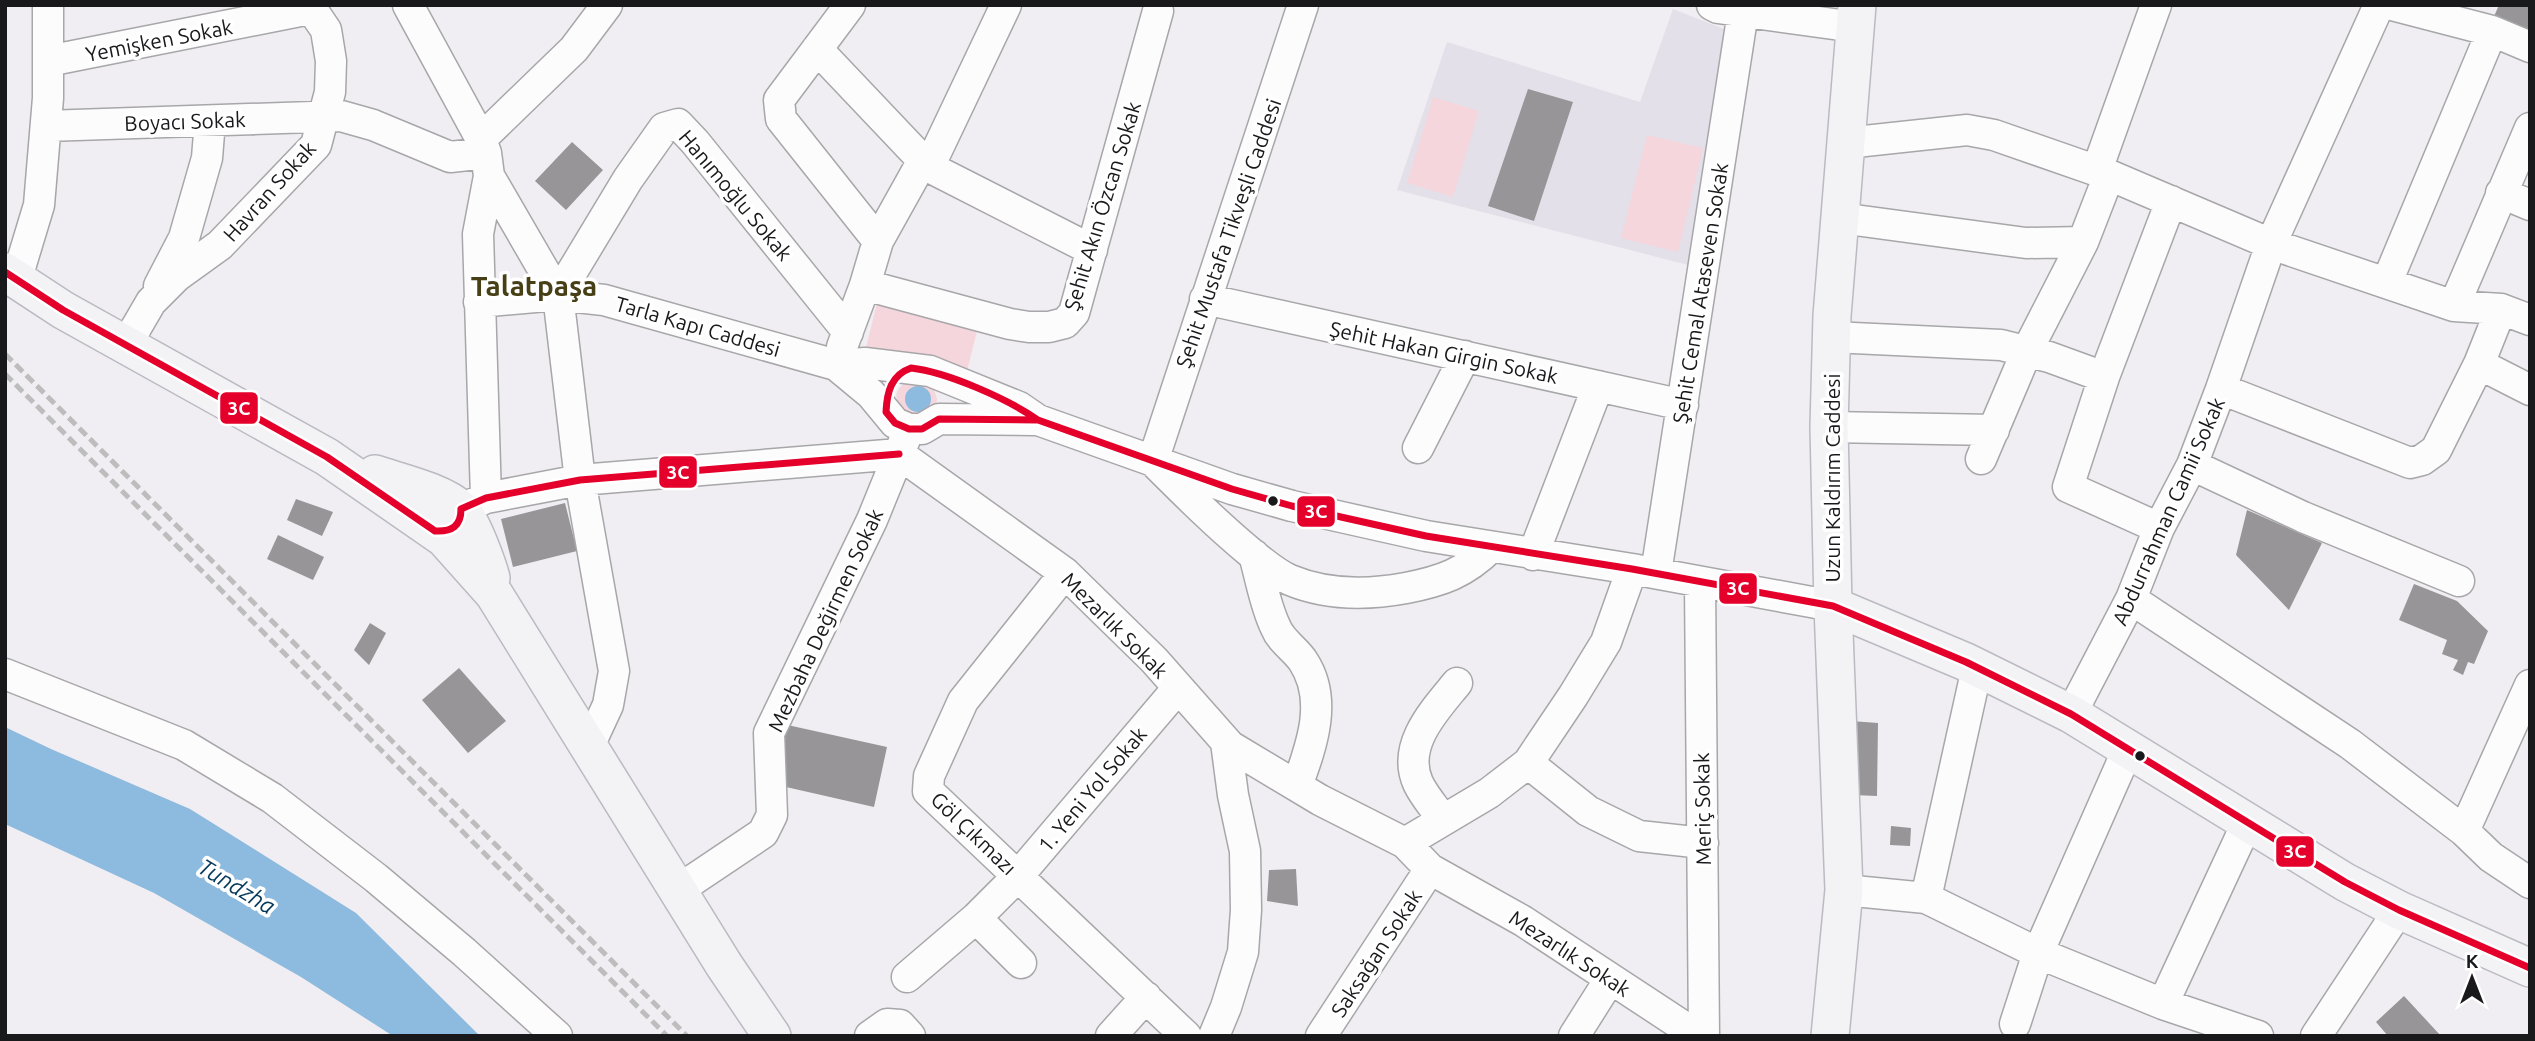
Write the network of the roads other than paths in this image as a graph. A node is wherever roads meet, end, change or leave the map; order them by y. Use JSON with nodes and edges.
{"nodes":[{"id":1,"x":48,"y":5,"type":"edge"},
{"id":2,"x":408,"y":5,"type":"edge"},
{"id":3,"x":607,"y":5,"type":"edge"},
{"id":4,"x":850,"y":5,"type":"edge"},
{"id":5,"x":1006,"y":5,"type":"edge"},
{"id":6,"x":1303,"y":5,"type":"edge"},
{"id":7,"x":1712,"y":5,"type":"edge"},
{"id":8,"x":2156,"y":5,"type":"edge"},
{"id":9,"x":2379,"y":5,"type":"edge"},
{"id":10,"x":2392,"y":5,"type":"edge"},
{"id":11,"x":309,"y":7,"type":"edge"},
{"id":12,"x":1158,"y":11,"type":"dead end"},
{"id":13,"x":1743,"y":12,"type":"junction"},
{"id":14,"x":1856,"y":16,"type":"edge"},
{"id":15,"x":2492,"y":31,"type":"junction"},
{"id":16,"x":2530,"y":47,"type":"edge"},
{"id":17,"x":817,"y":49,"type":"junction"},
{"id":18,"x":48,"y":61,"type":"junction"},
{"id":19,"x":323,"y":115,"type":"junction"},
{"id":20,"x":211,"y":121,"type":"junction"},
{"id":21,"x":46,"y":126,"type":"junction"},
{"id":22,"x":2530,"y":128,"type":"edge"},
{"id":23,"x":1846,"y":143,"type":"junction"},
{"id":24,"x":485,"y":156,"type":"junction"},
{"id":25,"x":925,"y":164,"type":"junction"},
{"id":26,"x":2103,"y":173,"type":"junction"},
{"id":27,"x":2501,"y":193,"type":"junction"},
{"id":28,"x":2171,"y":201,"type":"junction"},
{"id":29,"x":2530,"y":205,"type":"edge"},
{"id":30,"x":1840,"y":218,"type":"junction"},
{"id":31,"x":878,"y":241,"type":"junction"},
{"id":32,"x":2083,"y":242,"type":"junction"},
{"id":33,"x":2271,"y":244,"type":"junction"},
{"id":34,"x":1092,"y":250,"type":"junction"},
{"id":35,"x":10,"y":276,"type":"edge"},
{"id":36,"x":2387,"y":282,"type":"junction"},
{"id":37,"x":865,"y":285,"type":"junction"},
{"id":38,"x":558,"y":295,"type":"junction"},
{"id":39,"x":1205,"y":299,"type":"junction"},
{"id":40,"x":151,"y":302,"type":"junction"},
{"id":41,"x":479,"y":302,"type":"junction"},
{"id":42,"x":2454,"y":306,"type":"junction"},
{"id":43,"x":2501,"y":309,"type":"junction"},
{"id":44,"x":2530,"y":320,"type":"edge"},
{"id":45,"x":848,"y":332,"type":"junction"},
{"id":46,"x":1832,"y":337,"type":"junction"},
{"id":47,"x":126,"y":345,"type":"junction"},
{"id":48,"x":2026,"y":353,"type":"junction"},
{"id":49,"x":1465,"y":356,"type":"junction"},
{"id":50,"x":2479,"y":364,"type":"junction"},
{"id":51,"x":836,"y":365,"type":"junction"},
{"id":52,"x":924,"y":372,"type":"junction"},
{"id":53,"x":2104,"y":377,"type":"junction"},
{"id":54,"x":1598,"y":386,"type":"junction"},
{"id":55,"x":2221,"y":389,"type":"junction"},
{"id":56,"x":2530,"y":390,"type":"edge"},
{"id":57,"x":1683,"y":405,"type":"junction"},
{"id":58,"x":939,"y":419,"type":"junction"},
{"id":59,"x":1038,"y":420,"type":"junction"},
{"id":60,"x":1829,"y":426,"type":"junction"},
{"id":61,"x":1994,"y":430,"type":"junction"},
{"id":62,"x":898,"y":432,"type":"junction"},
{"id":63,"x":1418,"y":448,"type":"dead end"},
{"id":64,"x":1980,"y":459,"type":"dead end"},
{"id":65,"x":1153,"y":461,"type":"junction"},
{"id":66,"x":2192,"y":465,"type":"junction"},
{"id":67,"x":580,"y":480,"type":"junction"},
{"id":68,"x":450,"y":512,"type":"junction"},
{"id":69,"x":2159,"y":528,"type":"junction"},
{"id":70,"x":1491,"y":547,"type":"junction"},
{"id":71,"x":1254,"y":555,"type":"junction"},
{"id":72,"x":1532,"y":555,"type":"junction"},
{"id":73,"x":1644,"y":571,"type":"junction"},
{"id":74,"x":1065,"y":573,"type":"junction"},
{"id":75,"x":2459,"y":581,"type":"dead end"},
{"id":76,"x":1700,"y":583,"type":"junction"},
{"id":77,"x":2131,"y":599,"type":"junction"},
{"id":78,"x":1833,"y":606,"type":"junction"},
{"id":79,"x":1977,"y":668,"type":"junction"},
{"id":80,"x":5,"y":674,"type":"edge"},
{"id":81,"x":1457,"y":683,"type":"dead end"},
{"id":82,"x":2530,"y":685,"type":"edge"},
{"id":83,"x":1178,"y":688,"type":"junction"},
{"id":84,"x":2071,"y":714,"type":"junction"},
{"id":85,"x":1226,"y":742,"type":"junction"},
{"id":86,"x":589,"y":747,"type":"junction"},
{"id":87,"x":2128,"y":749,"type":"junction"},
{"id":88,"x":1528,"y":763,"type":"junction"},
{"id":89,"x":1297,"y":786,"type":"junction"},
{"id":90,"x":1443,"y":820,"type":"junction"},
{"id":91,"x":2249,"y":821,"type":"junction"},
{"id":92,"x":2464,"y":831,"type":"junction"},
{"id":93,"x":1405,"y":843,"type":"junction"},
{"id":94,"x":1703,"y":843,"type":"junction"},
{"id":95,"x":1430,"y":869,"type":"junction"},
{"id":96,"x":1018,"y":876,"type":"junction"},
{"id":97,"x":2530,"y":883,"type":"edge"},
{"id":98,"x":678,"y":890,"type":"junction"},
{"id":99,"x":1844,"y":890,"type":"junction"},
{"id":100,"x":1926,"y":898,"type":"junction"},
{"id":101,"x":2399,"y":910,"type":"junction"},
{"id":102,"x":976,"y":918,"type":"junction"},
{"id":103,"x":2038,"y":953,"type":"junction"},
{"id":104,"x":1021,"y":963,"type":"dead end"},
{"id":105,"x":2530,"y":968,"type":"edge"},
{"id":106,"x":907,"y":977,"type":"dead end"},
{"id":107,"x":1610,"y":979,"type":"junction"},
{"id":108,"x":1146,"y":998,"type":"junction"},
{"id":109,"x":2162,"y":1004,"type":"junction"},
{"id":110,"x":2015,"y":1024,"type":"dead end"},
{"id":111,"x":1694,"y":1034,"type":"edge"},
{"id":112,"x":557,"y":1036,"type":"edge"},
{"id":113,"x":772,"y":1036,"type":"edge"},
{"id":114,"x":870,"y":1036,"type":"edge"},
{"id":115,"x":910,"y":1036,"type":"edge"},
{"id":116,"x":1111,"y":1036,"type":"edge"},
{"id":117,"x":1186,"y":1036,"type":"edge"},
{"id":118,"x":1214,"y":1036,"type":"edge"},
{"id":119,"x":1321,"y":1036,"type":"edge"},
{"id":120,"x":1574,"y":1036,"type":"edge"},
{"id":121,"x":1830,"y":1036,"type":"edge"},
{"id":122,"x":2258,"y":1036,"type":"edge"},
{"id":123,"x":2316,"y":1036,"type":"edge"}],
"edges":[{"from":1,"to":18,"type":"street"},
{"from":2,"to":24,"type":"street"},
{"from":3,"to":24,"type":"street"},
{"from":4,"to":17,"type":"street"},
{"from":5,"to":25,"type":"street"},
{"from":6,"to":39,"type":"street","name":"Şehit Mustafa Tikveşli Caddesi"},
{"from":7,"to":13,"type":"street"},
{"from":8,"to":26,"type":"street"},
{"from":9,"to":33,"type":"street"},
{"from":10,"to":15,"type":"street"},
{"from":11,"to":18,"type":"street","name":"Yemişken Sokak"},
{"from":11,"to":19,"type":"street","name":"Havran Sokak"},
{"from":12,"to":34,"type":"street","name":"Şehit Akın Özcan Sokak"},
{"from":13,"to":14,"type":"street"},
{"from":13,"to":57,"type":"street","name":"Şehit Cemal Ataseven Sokak"},
{"from":14,"to":23,"type":"main road","name":"Uzun Kaldırım Caddesi"},
{"from":15,"to":16,"type":"street"},
{"from":15,"to":36,"type":"street"},
{"from":17,"to":25,"type":"street"},
{"from":17,"to":31,"type":"street"},
{"from":18,"to":21,"type":"street"},
{"from":19,"to":20,"type":"street","name":"Boyacı Sokak"},
{"from":19,"to":24,"type":"street","name":"Boyacı Sokak"},
{"from":19,"to":40,"type":"street","name":"Havran Sokak"},
{"from":20,"to":21,"type":"street","name":"Boyacı Sokak"},
{"from":20,"to":40,"type":"street"},
{"from":21,"to":35,"type":"street"},
{"from":22,"to":27,"type":"street"},
{"from":23,"to":26,"type":"street"},
{"from":23,"to":30,"type":"main road","name":"Uzun Kaldırım Caddesi"},
{"from":24,"to":38,"type":"street"},
{"from":24,"to":41,"type":"street"},
{"from":25,"to":31,"type":"street"},
{"from":25,"to":34,"type":"street"},
{"from":26,"to":28,"type":"street"},
{"from":26,"to":32,"type":"street"},
{"from":27,"to":29,"type":"street"},
{"from":27,"to":42,"type":"street"},
{"from":28,"to":33,"type":"street"},
{"from":28,"to":53,"type":"street"},
{"from":30,"to":32,"type":"street"},
{"from":30,"to":46,"type":"main road","name":"Uzun Kaldırım Caddesi"},
{"from":31,"to":37,"type":"street"},
{"from":32,"to":48,"type":"street"},
{"from":33,"to":36,"type":"street"},
{"from":33,"to":55,"type":"street"},
{"from":34,"to":37,"type":"street","name":"Şehit Akın Özcan Sokak"},
{"from":35,"to":47,"type":"main road"},
{"from":36,"to":42,"type":"street"},
{"from":37,"to":45,"type":"street"},
{"from":38,"to":41,"type":"street","name":"Tarla Kapı Caddesi"},
{"from":38,"to":45,"type":"street","name":"Hanımoğlu Sokak"},
{"from":38,"to":51,"type":"street","name":"Tarla Kapı Caddesi"},
{"from":38,"to":67,"type":"street"},
{"from":39,"to":49,"type":"street","name":"Şehit Hakan Girgin Sokak"},
{"from":39,"to":65,"type":"street","name":"Şehit Mustafa Tikveşli Caddesi"},
{"from":40,"to":47,"type":"street","name":"Havran Sokak"},
{"from":41,"to":68,"type":"street"},
{"from":42,"to":43,"type":"street"},
{"from":43,"to":44,"type":"street"},
{"from":43,"to":50,"type":"street","name":"Abdurrahman Camii Sokak"},
{"from":45,"to":51,"type":"street"},
{"from":46,"to":48,"type":"street"},
{"from":46,"to":60,"type":"main road","name":"Uzun Kaldırım Caddesi"},
{"from":47,"to":68,"type":"main road"},
{"from":48,"to":53,"type":"street"},
{"from":48,"to":61,"type":"street"},
{"from":49,"to":54,"type":"street","name":"Şehit Hakan Girgin Sokak"},
{"from":49,"to":63,"type":"street"},
{"from":50,"to":55,"type":"street","name":"Abdurrahman Camii Sokak"},
{"from":50,"to":56,"type":"street"},
{"from":51,"to":52,"type":"street","name":"Tarla Kapı Caddesi"},
{"from":51,"to":62,"type":"street","name":"Tarla Kapı Caddesi"},
{"from":52,"to":58,"type":"street"},
{"from":52,"to":59,"type":"street","name":"Tarla Kapı Caddesi"},
{"from":52,"to":62,"type":"street"},
{"from":53,"to":69,"type":"street"},
{"from":54,"to":57,"type":"street","name":"Şehit Hakan Girgin Sokak"},
{"from":54,"to":72,"type":"street"},
{"from":55,"to":66,"type":"street","name":"Abdurrahman Camii Sokak"},
{"from":57,"to":73,"type":"street","name":"Şehit Cemal Ataseven Sokak"},
{"from":58,"to":59,"type":"street","name":"Tarla Kapı Caddesi"},
{"from":58,"to":62,"type":"street","name":"Tarla Kapı Caddesi"},
{"from":59,"to":65,"type":"street","name":"Tarla Kapı Caddesi"},
{"from":60,"to":61,"type":"street"},
{"from":60,"to":78,"type":"main road","name":"Uzun Kaldırım Caddesi"},
{"from":61,"to":64,"type":"street"},
{"from":62,"to":67,"type":"street"},
{"from":62,"to":74,"type":"street","name":"Mezarlık Sokak"},
{"from":62,"to":98,"type":"street","name":"Mezbaha Değirmen Sokak"},
{"from":65,"to":70,"type":"street","name":"Tarla Kapı Caddesi"},
{"from":65,"to":71,"type":"street"},
{"from":66,"to":69,"type":"street","name":"Abdurrahman Camii Sokak"},
{"from":66,"to":75,"type":"street"},
{"from":67,"to":68,"type":"street"},
{"from":67,"to":86,"type":"street"},
{"from":68,"to":86,"type":"main road"},
{"from":69,"to":77,"type":"street","name":"Abdurrahman Camii Sokak"},
{"from":70,"to":71,"type":"street"},
{"from":70,"to":72,"type":"street","name":"Tarla Kapı Caddesi"},
{"from":71,"to":89,"type":"street"},
{"from":72,"to":73,"type":"street","name":"Tarla Kapı Caddesi"},
{"from":73,"to":76,"type":"street","name":"Tarla Kapı Caddesi"},
{"from":73,"to":88,"type":"street","name":"Şehit Cemal Ataseven Sokak"},
{"from":74,"to":83,"type":"street","name":"Mezarlık Sokak"},
{"from":74,"to":96,"type":"street","name":"Göl Çıkmazı"},
{"from":76,"to":78,"type":"street","name":"Tarla Kapı Caddesi"},
{"from":76,"to":94,"type":"street","name":"Meriç Sokak"},
{"from":77,"to":84,"type":"street","name":"Abdurrahman Camii Sokak"},
{"from":77,"to":92,"type":"street"},
{"from":78,"to":79,"type":"main road"},
{"from":78,"to":99,"type":"main road","name":"Uzun Kaldırım Caddesi"},
{"from":79,"to":84,"type":"main road"},
{"from":79,"to":100,"type":"street"},
{"from":80,"to":112,"type":"street"},
{"from":81,"to":90,"type":"street"},
{"from":82,"to":92,"type":"street"},
{"from":83,"to":85,"type":"street","name":"Mezarlık Sokak"},
{"from":83,"to":96,"type":"street","name":"1. Yeni Yol Sokak"},
{"from":84,"to":87,"type":"main road"},
{"from":85,"to":89,"type":"street","name":"Mezarlık Sokak"},
{"from":85,"to":118,"type":"street"},
{"from":86,"to":98,"type":"main road"},
{"from":87,"to":91,"type":"main road"},
{"from":87,"to":103,"type":"street"},
{"from":88,"to":90,"type":"street","name":"Şehit Cemal Ataseven Sokak"},
{"from":88,"to":94,"type":"street"},
{"from":89,"to":93,"type":"street","name":"Mezarlık Sokak"},
{"from":90,"to":93,"type":"street","name":"Şehit Cemal Ataseven Sokak"},
{"from":91,"to":101,"type":"main road"},
{"from":91,"to":109,"type":"street"},
{"from":92,"to":97,"type":"street"},
{"from":93,"to":95,"type":"street","name":"Mezarlık Sokak"},
{"from":94,"to":111,"type":"street","name":"Meriç Sokak"},
{"from":95,"to":107,"type":"street","name":"Mezarlık Sokak"},
{"from":95,"to":119,"type":"street","name":"Saksağan Sokak"},
{"from":96,"to":102,"type":"street","name":"1. Yeni Yol Sokak"},
{"from":96,"to":108,"type":"street","name":"Göl Çıkmazı"},
{"from":98,"to":113,"type":"main road"},
{"from":99,"to":100,"type":"street"},
{"from":99,"to":121,"type":"main road","name":"Uzun Kaldırım Caddesi"},
{"from":100,"to":103,"type":"street"},
{"from":101,"to":105,"type":"main road"},
{"from":101,"to":123,"type":"street"},
{"from":102,"to":104,"type":"street"},
{"from":102,"to":106,"type":"street","name":"1. Yeni Yol Sokak"},
{"from":103,"to":109,"type":"street"},
{"from":103,"to":110,"type":"street"},
{"from":107,"to":111,"type":"street","name":"Mezarlık Sokak"},
{"from":107,"to":120,"type":"street"},
{"from":108,"to":116,"type":"street"},
{"from":108,"to":117,"type":"street","name":"Göl Çıkmazı"},
{"from":109,"to":122,"type":"street"},
{"from":114,"to":115,"type":"street"}]}
